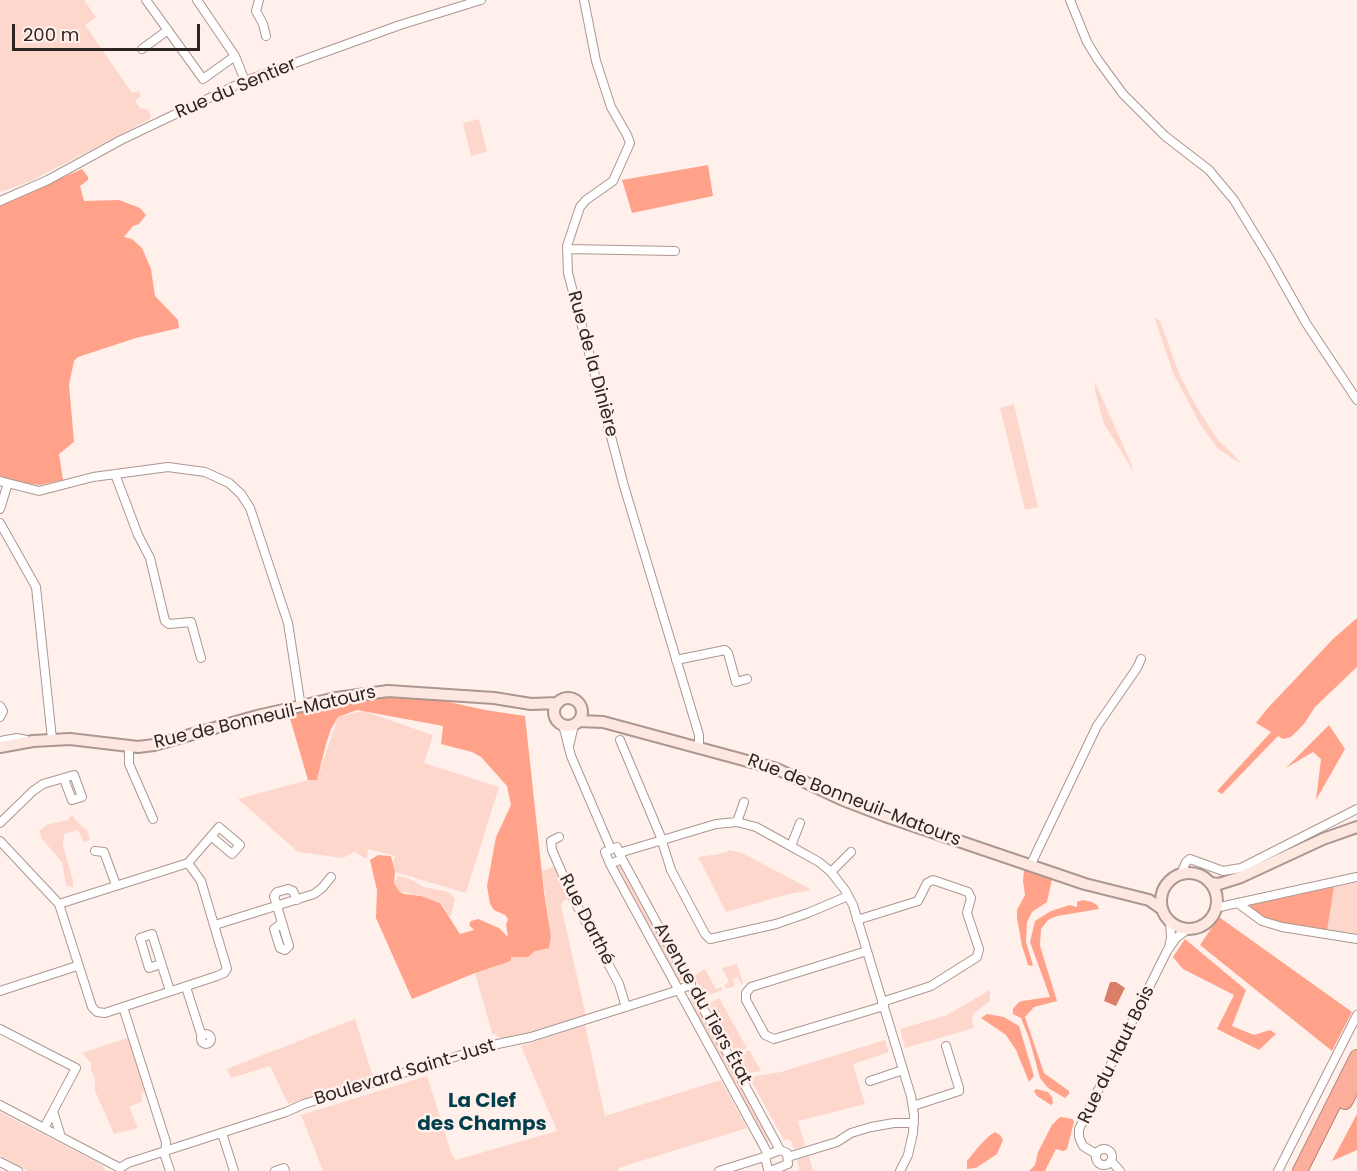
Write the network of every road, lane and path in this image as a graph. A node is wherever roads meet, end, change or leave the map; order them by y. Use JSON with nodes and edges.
{"nodes":[{"id":1,"x":146,"y":0,"type":"edge"},
{"id":2,"x":197,"y":0,"type":"edge"},
{"id":3,"x":259,"y":0,"type":"edge"},
{"id":4,"x":481,"y":0,"type":"edge"},
{"id":5,"x":584,"y":0,"type":"edge"},
{"id":6,"x":1070,"y":0,"type":"edge"},
{"id":7,"x":168,"y":30,"type":"junction"},
{"id":8,"x":266,"y":36,"type":"dead end"},
{"id":9,"x":142,"y":49,"type":"dead end"},
{"id":10,"x":235,"y":56,"type":"junction"},
{"id":11,"x":245,"y":81,"type":"junction"},
{"id":12,"x":0,"y":201,"type":"edge"},
{"id":13,"x":567,"y":249,"type":"junction"},
{"id":14,"x":675,"y":250,"type":"dead end"},
{"id":15,"x":1357,"y":400,"type":"edge"},
{"id":16,"x":115,"y":474,"type":"junction"},
{"id":17,"x":4,"y":482,"type":"edge"},
{"id":18,"x":0,"y":509,"type":"edge"},
{"id":19,"x":0,"y":523,"type":"edge"},
{"id":20,"x":201,"y":658,"type":"dead end"},
{"id":21,"x":1140,"y":659,"type":"dead end"},
{"id":22,"x":676,"y":660,"type":"junction"},
{"id":23,"x":747,"y":679,"type":"dead end"},
{"id":24,"x":558,"y":702,"type":"junction"},
{"id":25,"x":531,"y":704,"type":"junction"},
{"id":26,"x":0,"y":706,"type":"edge"},
{"id":27,"x":301,"y":706,"type":"junction"},
{"id":28,"x":582,"y":709,"type":"junction"},
{"id":29,"x":554,"y":714,"type":"junction"},
{"id":30,"x":0,"y":717,"type":"edge"},
{"id":31,"x":603,"y":722,"type":"junction"},
{"id":32,"x":572,"y":724,"type":"junction"},
{"id":33,"x":52,"y":739,"type":"junction"},
{"id":34,"x":620,"y":740,"type":"dead end"},
{"id":35,"x":0,"y":741,"type":"edge"},
{"id":36,"x":33,"y":741,"type":"junction"},
{"id":37,"x":14,"y":745,"type":"junction"},
{"id":38,"x":129,"y":746,"type":"junction"},
{"id":39,"x":0,"y":747,"type":"edge"},
{"id":40,"x":699,"y":747,"type":"junction"},
{"id":41,"x":0,"y":753,"type":"edge"},
{"id":42,"x":64,"y":778,"type":"dead end"},
{"id":43,"x":744,"y":802,"type":"dead end"},
{"id":44,"x":1357,"y":809,"type":"edge"},
{"id":45,"x":153,"y":819,"type":"dead end"},
{"id":46,"x":737,"y":822,"type":"junction"},
{"id":47,"x":0,"y":823,"type":"edge"},
{"id":48,"x":800,"y":824,"type":"dead end"},
{"id":49,"x":1357,"y":827,"type":"edge"},
{"id":50,"x":211,"y":836,"type":"junction"},
{"id":51,"x":559,"y":837,"type":"dead end"},
{"id":52,"x":662,"y":840,"type":"junction"},
{"id":53,"x":0,"y":841,"type":"edge"},
{"id":54,"x":792,"y":846,"type":"junction"},
{"id":55,"x":610,"y":849,"type":"junction"},
{"id":56,"x":95,"y":851,"type":"dead end"},
{"id":57,"x":851,"y":852,"type":"dead end"},
{"id":58,"x":621,"y":856,"type":"junction"},
{"id":59,"x":188,"y":863,"type":"junction"},
{"id":60,"x":610,"y":864,"type":"junction"},
{"id":61,"x":1030,"y":866,"type":"junction"},
{"id":62,"x":831,"y":872,"type":"junction"},
{"id":63,"x":1181,"y":874,"type":"junction"},
{"id":64,"x":332,"y":877,"type":"dead end"},
{"id":65,"x":1357,"y":877,"type":"edge"},
{"id":66,"x":1242,"y":878,"type":"junction"},
{"id":67,"x":1210,"y":883,"type":"junction"},
{"id":68,"x":116,"y":885,"type":"junction"},
{"id":69,"x":1163,"y":889,"type":"junction"},
{"id":70,"x":848,"y":896,"type":"junction"},
{"id":71,"x":1138,"y":897,"type":"junction"},
{"id":72,"x":297,"y":900,"type":"junction"},
{"id":73,"x":59,"y":904,"type":"junction"},
{"id":74,"x":1216,"y":904,"type":"junction"},
{"id":75,"x":1239,"y":904,"type":"junction"},
{"id":76,"x":277,"y":906,"type":"junction"},
{"id":77,"x":1162,"y":909,"type":"junction"},
{"id":78,"x":857,"y":920,"type":"junction"},
{"id":79,"x":1170,"y":921,"type":"junction"},
{"id":80,"x":281,"y":924,"type":"dead end"},
{"id":81,"x":215,"y":925,"type":"junction"},
{"id":82,"x":1188,"y":928,"type":"junction"},
{"id":83,"x":1357,"y":939,"type":"edge"},
{"id":84,"x":867,"y":951,"type":"junction"},
{"id":85,"x":1167,"y":951,"type":"junction"},
{"id":86,"x":161,"y":964,"type":"dead end"},
{"id":87,"x":77,"y":966,"type":"junction"},
{"id":88,"x":691,"y":984,"type":"junction"},
{"id":89,"x":186,"y":987,"type":"junction"},
{"id":90,"x":679,"y":990,"type":"junction"},
{"id":91,"x":0,"y":991,"type":"edge"},
{"id":92,"x":170,"y":991,"type":"junction"},
{"id":93,"x":883,"y":1004,"type":"junction"},
{"id":94,"x":123,"y":1007,"type":"junction"},
{"id":95,"x":626,"y":1007,"type":"junction"},
{"id":96,"x":1357,"y":1015,"type":"edge"},
{"id":97,"x":0,"y":1029,"type":"edge"},
{"id":98,"x":202,"y":1037,"type":"dead end"},
{"id":99,"x":946,"y":1046,"type":"dead end"},
{"id":100,"x":1357,"y":1058,"type":"edge"},
{"id":101,"x":903,"y":1070,"type":"junction"},
{"id":102,"x":1357,"y":1079,"type":"edge"},
{"id":103,"x":870,"y":1081,"type":"dead end"},
{"id":104,"x":0,"y":1105,"type":"edge"},
{"id":105,"x":913,"y":1106,"type":"junction"},
{"id":106,"x":53,"y":1111,"type":"junction"},
{"id":107,"x":914,"y":1123,"type":"junction"},
{"id":108,"x":44,"y":1128,"type":"junction"},
{"id":109,"x":222,"y":1133,"type":"junction"},
{"id":110,"x":61,"y":1137,"type":"junction"},
{"id":111,"x":165,"y":1150,"type":"junction"},
{"id":112,"x":780,"y":1150,"type":"junction"},
{"id":113,"x":766,"y":1156,"type":"junction"},
{"id":114,"x":788,"y":1157,"type":"junction"},
{"id":115,"x":0,"y":1162,"type":"edge"},
{"id":116,"x":117,"y":1169,"type":"edge"},
{"id":117,"x":785,"y":1169,"type":"edge"},
{"id":118,"x":18,"y":1171,"type":"edge"},
{"id":119,"x":170,"y":1171,"type":"edge"},
{"id":120,"x":234,"y":1171,"type":"edge"},
{"id":121,"x":275,"y":1171,"type":"edge"},
{"id":122,"x":285,"y":1171,"type":"edge"},
{"id":123,"x":719,"y":1171,"type":"edge"},
{"id":124,"x":766,"y":1171,"type":"edge"},
{"id":125,"x":900,"y":1171,"type":"edge"},
{"id":126,"x":1120,"y":1171,"type":"edge"},
{"id":127,"x":1278,"y":1171,"type":"edge"},
{"id":128,"x":1300,"y":1171,"type":"edge"},
{"id":129,"x":1310,"y":1171,"type":"edge"}],
"edges":[{"from":1,"to":7,"type":"street"},
{"from":2,"to":10,"type":"street"},
{"from":3,"to":8,"type":"street"},
{"from":4,"to":11,"type":"street","name":"Rue du Sentier"},
{"from":5,"to":13,"type":"street","name":"Rue de la Dinière"},
{"from":6,"to":15,"type":"street"},
{"from":7,"to":9,"type":"street"},
{"from":7,"to":10,"type":"street"},
{"from":10,"to":11,"type":"street"},
{"from":11,"to":12,"type":"street","name":"Rue du Sentier"},
{"from":13,"to":14,"type":"street"},
{"from":13,"to":22,"type":"street","name":"Rue de la Dinière"},
{"from":16,"to":17,"type":"street"},
{"from":16,"to":20,"type":"street"},
{"from":16,"to":27,"type":"street"},
{"from":17,"to":18,"type":"street"},
{"from":19,"to":33,"type":"street"},
{"from":21,"to":61,"type":"street"},
{"from":22,"to":23,"type":"street"},
{"from":22,"to":40,"type":"street","name":"Rue de la Dinière"},
{"from":24,"to":25,"type":"main road","name":"Rue de Bonneuil-Matours"},
{"from":24,"to":28,"type":"main road"},
{"from":24,"to":29,"type":"main road"},
{"from":25,"to":27,"type":"main road","name":"Rue de Bonneuil-Matours"},
{"from":25,"to":29,"type":"main road","name":"Rue de Bonneuil-Matours"},
{"from":26,"to":30,"type":"street"},
{"from":27,"to":38,"type":"main road","name":"Rue de Bonneuil-Matours"},
{"from":28,"to":31,"type":"main road","name":"Rue de Bonneuil-Matours"},
{"from":28,"to":32,"type":"main road"},
{"from":29,"to":32,"type":"main road"},
{"from":31,"to":32,"type":"main road","name":"Rue de Bonneuil-Matours"},
{"from":31,"to":40,"type":"main road","name":"Rue de Bonneuil-Matours"},
{"from":32,"to":55,"type":"street"},
{"from":33,"to":36,"type":"main road","name":"Rue de Bonneuil-Matours"},
{"from":33,"to":38,"type":"main road","name":"Rue de Bonneuil-Matours"},
{"from":34,"to":52,"type":"street"},
{"from":35,"to":36,"type":"street"},
{"from":36,"to":37,"type":"main road","name":"Rue de Bonneuil-Matours"},
{"from":37,"to":39,"type":"main road","name":"Rue de Bonneuil-Matours"},
{"from":37,"to":41,"type":"street"},
{"from":38,"to":45,"type":"street"},
{"from":40,"to":61,"type":"main road","name":"Rue de Bonneuil-Matours"},
{"from":42,"to":47,"type":"street"},
{"from":43,"to":46,"type":"street"},
{"from":44,"to":63,"type":"street"},
{"from":46,"to":52,"type":"street"},
{"from":46,"to":54,"type":"street"},
{"from":48,"to":54,"type":"street"},
{"from":49,"to":66,"type":"main road"},
{"from":50,"to":50,"type":"street"},
{"from":50,"to":59,"type":"street"},
{"from":51,"to":95,"type":"street","name":"Rue Darthé"},
{"from":52,"to":58,"type":"street"},
{"from":52,"to":70,"type":"street"},
{"from":53,"to":73,"type":"street"},
{"from":54,"to":62,"type":"street"},
{"from":55,"to":58,"type":"street"},
{"from":55,"to":60,"type":"street"},
{"from":56,"to":68,"type":"street"},
{"from":57,"to":62,"type":"street"},
{"from":58,"to":60,"type":"street"},
{"from":58,"to":88,"type":"street","name":"Avenue du Tiers État"},
{"from":59,"to":68,"type":"street"},
{"from":59,"to":81,"type":"street"},
{"from":60,"to":90,"type":"street","name":"Avenue du Tiers État"},
{"from":61,"to":71,"type":"main road","name":"Rue de Bonneuil-Matours"},
{"from":62,"to":70,"type":"street"},
{"from":63,"to":67,"type":"main road"},
{"from":63,"to":69,"type":"main road"},
{"from":64,"to":72,"type":"street"},
{"from":65,"to":75,"type":"street"},
{"from":66,"to":67,"type":"main road"},
{"from":66,"to":74,"type":"main road"},
{"from":67,"to":74,"type":"main road"},
{"from":68,"to":73,"type":"street"},
{"from":69,"to":71,"type":"main road"},
{"from":69,"to":77,"type":"main road"},
{"from":70,"to":78,"type":"street"},
{"from":71,"to":77,"type":"main road","name":"Rue de Bonneuil-Matours"},
{"from":72,"to":76,"type":"street"},
{"from":72,"to":76,"type":"street"},
{"from":73,"to":87,"type":"street"},
{"from":74,"to":75,"type":"street"},
{"from":74,"to":82,"type":"main road"},
{"from":75,"to":83,"type":"street"},
{"from":76,"to":80,"type":"street"},
{"from":76,"to":81,"type":"street"},
{"from":77,"to":79,"type":"main road"},
{"from":78,"to":84,"type":"street"},
{"from":78,"to":93,"type":"street"},
{"from":79,"to":82,"type":"main road"},
{"from":79,"to":85,"type":"street","name":"Rue du Haut Bois"},
{"from":81,"to":89,"type":"street"},
{"from":82,"to":85,"type":"street","name":"Rue du Haut Bois"},
{"from":84,"to":93,"type":"street"},
{"from":84,"to":93,"type":"street"},
{"from":85,"to":126,"type":"street","name":"Rue du Haut Bois"},
{"from":86,"to":92,"type":"street"},
{"from":87,"to":91,"type":"street"},
{"from":87,"to":94,"type":"street"},
{"from":88,"to":90,"type":"street","name":"Boulevard Saint-Just"},
{"from":88,"to":112,"type":"street","name":"Avenue du Tiers État"},
{"from":89,"to":92,"type":"street"},
{"from":89,"to":98,"type":"street"},
{"from":90,"to":95,"type":"street","name":"Boulevard Saint-Just"},
{"from":90,"to":113,"type":"street","name":"Avenue du Tiers État"},
{"from":92,"to":94,"type":"street"},
{"from":93,"to":101,"type":"street"},
{"from":94,"to":111,"type":"street"},
{"from":95,"to":109,"type":"street","name":"Boulevard Saint-Just"},
{"from":96,"to":127,"type":"street"},
{"from":97,"to":106,"type":"street"},
{"from":99,"to":105,"type":"street"},
{"from":100,"to":128,"type":"highway"},
{"from":101,"to":103,"type":"street"},
{"from":101,"to":105,"type":"street"},
{"from":102,"to":129,"type":"highway"},
{"from":104,"to":108,"type":"street"},
{"from":105,"to":107,"type":"street"},
{"from":106,"to":108,"type":"street"},
{"from":106,"to":110,"type":"street"},
{"from":107,"to":114,"type":"street"},
{"from":107,"to":125,"type":"street"},
{"from":108,"to":110,"type":"street"},
{"from":109,"to":111,"type":"street","name":"Boulevard Saint-Just"},
{"from":109,"to":120,"type":"street"},
{"from":110,"to":116,"type":"street"},
{"from":111,"to":116,"type":"street","name":"Boulevard Saint-Just"},
{"from":111,"to":119,"type":"street"},
{"from":112,"to":113,"type":"street"},
{"from":112,"to":114,"type":"street"},
{"from":113,"to":123,"type":"street"},
{"from":113,"to":124,"type":"street","name":"Avenue du Tiers État"},
{"from":114,"to":117,"type":"street"},
{"from":115,"to":118,"type":"street"},
{"from":117,"to":124,"type":"street"},
{"from":121,"to":122,"type":"street"}]}
